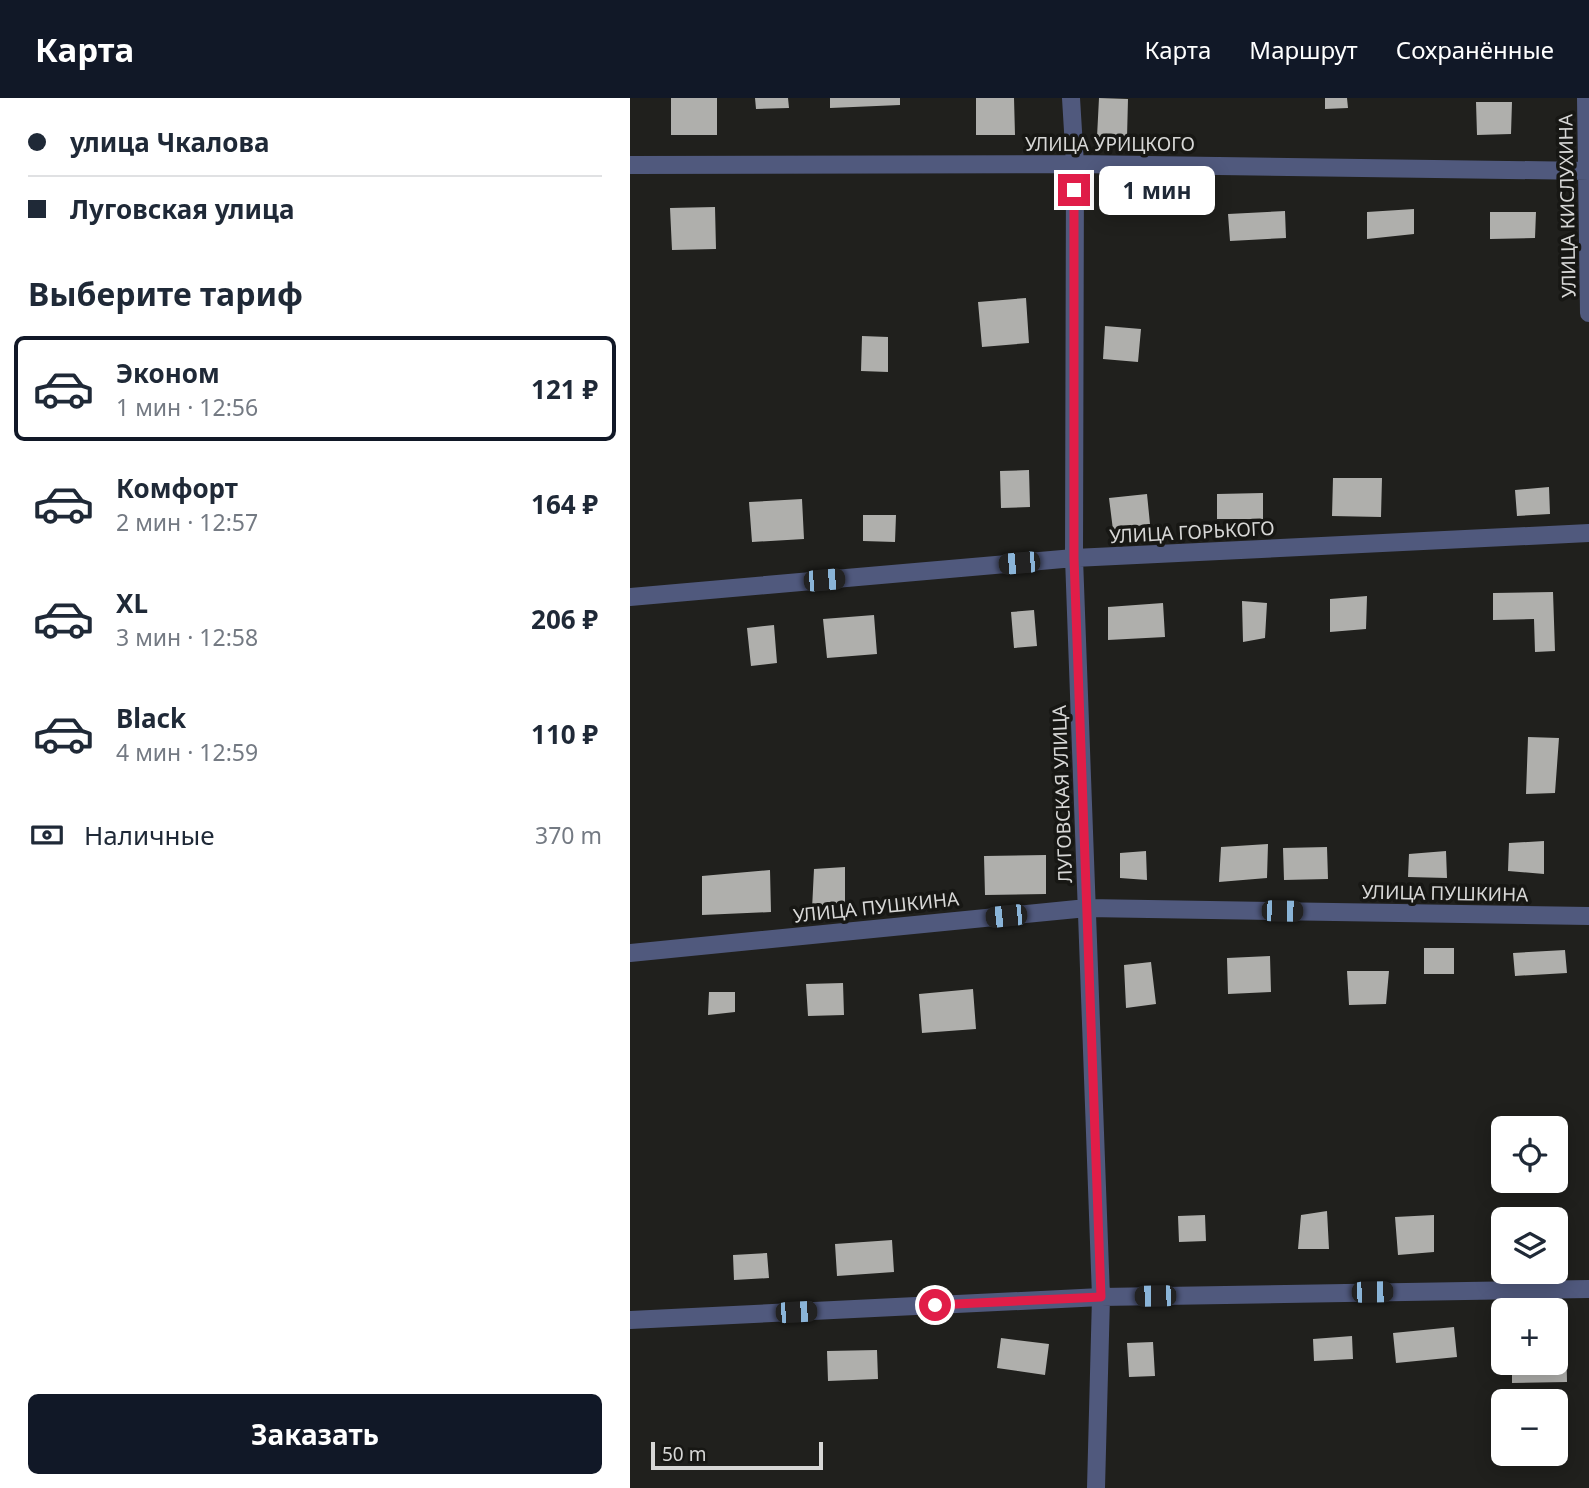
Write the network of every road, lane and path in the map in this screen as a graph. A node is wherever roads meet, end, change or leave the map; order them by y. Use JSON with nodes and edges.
{"nodes":[{"id":1,"x":1071,"y":98,"type":"edge"},
{"id":2,"x":1586,"y":98,"type":"edge"},
{"id":3,"x":630,"y":164,"type":"edge"},
{"id":4,"x":1074,"y":164,"type":"junction"},
{"id":5,"x":1588,"y":171,"type":"edge"},
{"id":6,"x":1589,"y":313,"type":"edge"},
{"id":7,"x":1589,"y":533,"type":"edge"},
{"id":8,"x":1074,"y":558,"type":"junction"},
{"id":9,"x":630,"y":597,"type":"edge"},
{"id":10,"x":1087,"y":908,"type":"junction"},
{"id":11,"x":1589,"y":916,"type":"edge"},
{"id":12,"x":630,"y":953,"type":"edge"},
{"id":13,"x":1589,"y":1289,"type":"edge"},
{"id":14,"x":1101,"y":1297,"type":"junction"},
{"id":15,"x":630,"y":1320,"type":"edge"},
{"id":16,"x":1096,"y":1488,"type":"edge"}],
"edges":[{"from":1,"to":4,"type":"street","name":"ЛУГОВСКАЯ УЛИЦА"},
{"from":2,"to":5,"type":"street","name":"УЛИЦА КИСЛУХИНА"},
{"from":3,"to":4,"type":"street","name":"УЛИЦА УРИЦКОГО"},
{"from":4,"to":5,"type":"street","name":"УЛИЦА УРИЦКОГО"},
{"from":4,"to":8,"type":"street","name":"ЛУГОВСКАЯ УЛИЦА"},
{"from":5,"to":6,"type":"street","name":"УЛИЦА КИСЛУХИНА"},
{"from":7,"to":8,"type":"street","name":"УЛИЦА ГОРЬКОГО"},
{"from":8,"to":9,"type":"street","name":"УЛИЦА ГОРЬКОГО"},
{"from":8,"to":10,"type":"street","name":"ЛУГОВСКАЯ УЛИЦА"},
{"from":10,"to":11,"type":"street","name":"УЛИЦА ПУШКИНА"},
{"from":10,"to":12,"type":"street","name":"УЛИЦА ПУШКИНА"},
{"from":10,"to":14,"type":"street","name":"ЛУГОВСКАЯ УЛИЦА"},
{"from":13,"to":14,"type":"street"},
{"from":14,"to":15,"type":"street"},
{"from":14,"to":16,"type":"street","name":"ЛУГОВСКАЯ УЛИЦА"}]}
